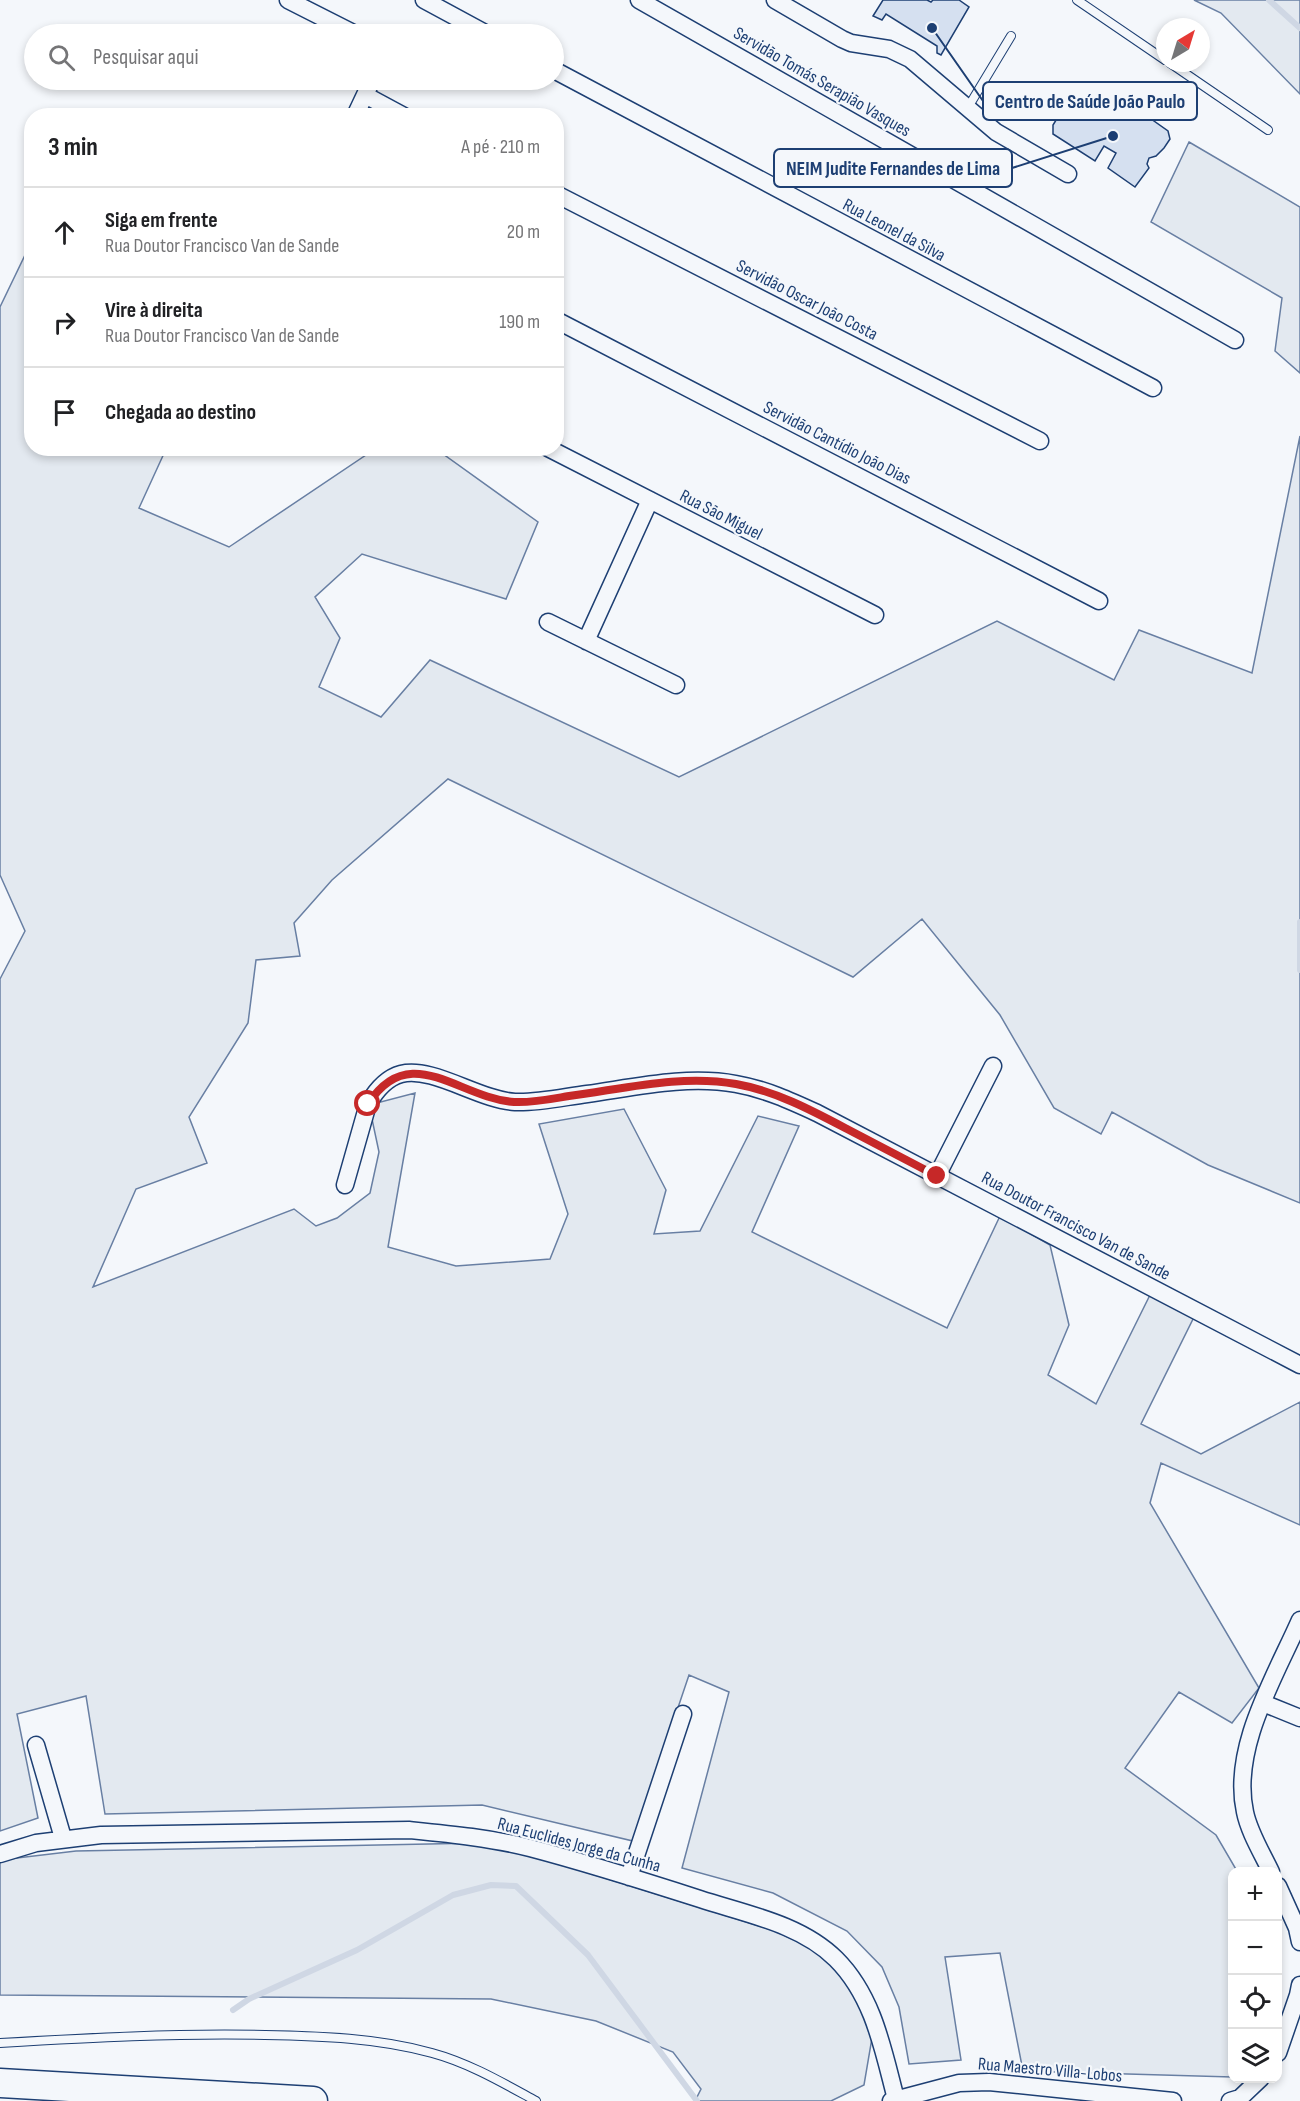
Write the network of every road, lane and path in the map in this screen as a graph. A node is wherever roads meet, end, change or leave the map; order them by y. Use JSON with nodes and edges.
{"nodes":[{"id":1,"x":288,"y":0,"type":"edge"},
{"id":2,"x":424,"y":0,"type":"edge"},
{"id":3,"x":639,"y":0,"type":"edge"},
{"id":4,"x":775,"y":0,"type":"edge"},
{"id":5,"x":1077,"y":0,"type":"edge"},
{"id":6,"x":335,"y":24,"type":"edge"},
{"id":7,"x":469,"y":24,"type":"edge"},
{"id":8,"x":1011,"y":36,"type":"dead end"},
{"id":9,"x":1156,"y":54,"type":"edge"},
{"id":10,"x":1183,"y":72,"type":"edge"},
{"id":11,"x":564,"y":75,"type":"edge"},
{"id":12,"x":367,"y":90,"type":"edge"},
{"id":13,"x":364,"y":95,"type":"junction"},
{"id":14,"x":358,"y":108,"type":"edge"},
{"id":15,"x":389,"y":108,"type":"edge"},
{"id":16,"x":967,"y":108,"type":"junction"},
{"id":17,"x":1268,"y":130,"type":"dead end"},
{"id":18,"x":1068,"y":174,"type":"dead end"},
{"id":19,"x":564,"y":198,"type":"edge"},
{"id":20,"x":564,"y":324,"type":"edge"},
{"id":21,"x":1235,"y":340,"type":"dead end"},
{"id":22,"x":1153,"y":388,"type":"dead end"},
{"id":23,"x":1040,"y":441,"type":"dead end"},
{"id":24,"x":564,"y":456,"type":"edge"},
{"id":25,"x":650,"y":500,"type":"junction"},
{"id":26,"x":1099,"y":601,"type":"dead end"},
{"id":27,"x":875,"y":615,"type":"dead end"},
{"id":28,"x":548,"y":622,"type":"dead end"},
{"id":29,"x":586,"y":641,"type":"junction"},
{"id":30,"x":676,"y":685,"type":"dead end"},
{"id":31,"x":993,"y":1066,"type":"dead end"},
{"id":32,"x":937,"y":1176,"type":"junction"},
{"id":33,"x":345,"y":1185,"type":"dead end"},
{"id":34,"x":1300,"y":1365,"type":"edge"},
{"id":35,"x":1300,"y":1620,"type":"edge"},
{"id":36,"x":1263,"y":1703,"type":"junction"},
{"id":37,"x":683,"y":1714,"type":"dead end"},
{"id":38,"x":1300,"y":1718,"type":"edge"},
{"id":39,"x":36,"y":1745,"type":"dead end"},
{"id":40,"x":63,"y":1838,"type":"junction"},
{"id":41,"x":0,"y":1854,"type":"edge"},
{"id":42,"x":1269,"y":1867,"type":"edge"},
{"id":43,"x":629,"y":1877,"type":"junction"},
{"id":44,"x":1282,"y":1895,"type":"edge"},
{"id":45,"x":1300,"y":1942,"type":"edge"},
{"id":46,"x":1300,"y":1984,"type":"edge"},
{"id":47,"x":1282,"y":2040,"type":"edge"},
{"id":48,"x":0,"y":2043,"type":"edge"},
{"id":49,"x":7,"y":2083,"type":"edge"},
{"id":50,"x":1257,"y":2083,"type":"edge"},
{"id":51,"x":893,"y":2100,"type":"edge"},
{"id":52,"x":313,"y":2101,"type":"edge"},
{"id":53,"x":536,"y":2101,"type":"edge"},
{"id":54,"x":1173,"y":2101,"type":"edge"},
{"id":55,"x":1230,"y":2101,"type":"edge"}],
"edges":[{"from":1,"to":6,"type":"street"},
{"from":2,"to":7,"type":"street"},
{"from":3,"to":21,"type":"street","name":"Servidão Tomás Serapião Vasques"},
{"from":4,"to":16,"type":"street"},
{"from":5,"to":9,"type":"lane"},
{"from":8,"to":16,"type":"lane"},
{"from":10,"to":17,"type":"lane"},
{"from":11,"to":22,"type":"street","name":"Rua Leonel da Silva"},
{"from":12,"to":13,"type":"street"},
{"from":13,"to":14,"type":"street"},
{"from":13,"to":15,"type":"street"},
{"from":16,"to":18,"type":"street"},
{"from":19,"to":23,"type":"street","name":"Servidão Oscar João Costa"},
{"from":20,"to":26,"type":"street","name":"Servidão Cantídio João Dias"},
{"from":24,"to":25,"type":"street","name":"Rua São Miguel"},
{"from":25,"to":27,"type":"street","name":"Rua São Miguel"},
{"from":25,"to":29,"type":"street"},
{"from":28,"to":29,"type":"street"},
{"from":29,"to":30,"type":"street"},
{"from":31,"to":32,"type":"street"},
{"from":32,"to":33,"type":"street","name":"Rua Doutor Francisco Van de Sande"},
{"from":32,"to":34,"type":"street","name":"Rua Doutor Francisco Van de Sande"},
{"from":35,"to":36,"type":"street"},
{"from":36,"to":38,"type":"street"},
{"from":36,"to":42,"type":"street"},
{"from":37,"to":43,"type":"street"},
{"from":39,"to":40,"type":"street"},
{"from":40,"to":41,"type":"street","name":"Rua Euclides Jorge da Cunha"},
{"from":40,"to":43,"type":"street","name":"Rua Euclides Jorge da Cunha"},
{"from":43,"to":51,"type":"street","name":"Rua Euclides Jorge da Cunha"},
{"from":44,"to":45,"type":"street"},
{"from":46,"to":47,"type":"street"},
{"from":48,"to":53,"type":"lane"},
{"from":49,"to":52,"type":"highway"},
{"from":50,"to":55,"type":"street"},
{"from":51,"to":54,"type":"street","name":"Rua Maestro Villa-Lobos"}]}
